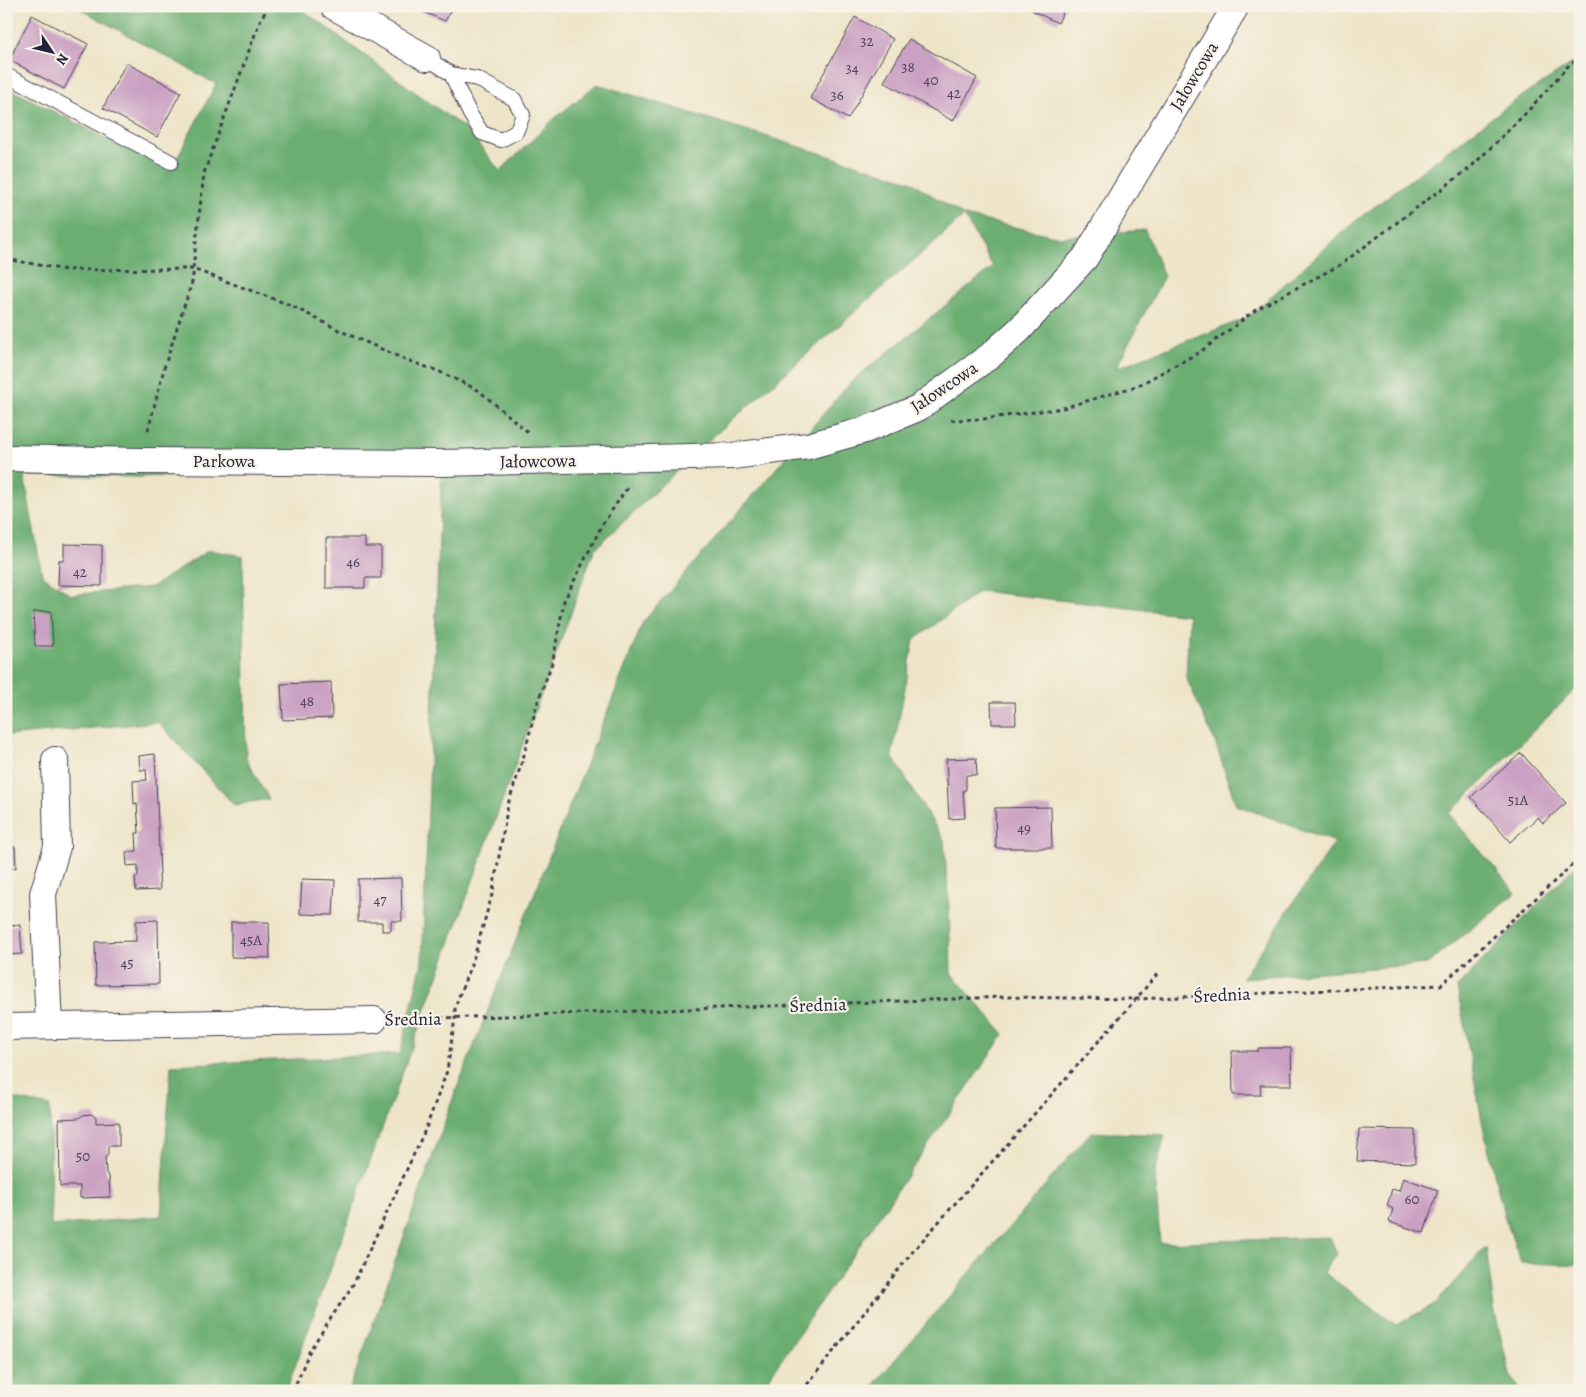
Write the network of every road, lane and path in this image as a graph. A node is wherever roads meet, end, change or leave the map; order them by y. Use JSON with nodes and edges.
{"nodes":[{"id":1,"x":270,"y":6,"type":"edge"},
{"id":2,"x":333,"y":6,"type":"edge"},
{"id":3,"x":1236,"y":6,"type":"edge"},
{"id":4,"x":427,"y":58,"type":"joint"},
{"id":5,"x":1580,"y":58,"type":"edge"},
{"id":6,"x":451,"y":74,"type":"junction"},
{"id":7,"x":6,"y":75,"type":"edge"},
{"id":8,"x":171,"y":162,"type":"dead end"},
{"id":9,"x":6,"y":259,"type":"edge"},
{"id":10,"x":193,"y":269,"type":"junction"},
{"id":11,"x":947,"y":420,"type":"dead end"},
{"id":12,"x":532,"y":436,"type":"dead end"},
{"id":13,"x":6,"y":458,"type":"edge"},
{"id":14,"x":660,"y":458,"type":"junction"},
{"id":15,"x":140,"y":461,"type":"junction"},
{"id":16,"x":442,"y":463,"type":"joint"},
{"id":17,"x":55,"y":760,"type":"dead end"},
{"id":18,"x":1580,"y":858,"type":"edge"},
{"id":19,"x":1158,"y":973,"type":"dead end"},
{"id":20,"x":1136,"y":999,"type":"junction"},
{"id":21,"x":455,"y":1018,"type":"junction"},
{"id":22,"x":374,"y":1020,"type":"joint"},
{"id":23,"x":49,"y":1026,"type":"junction"},
{"id":24,"x":6,"y":1027,"type":"edge"},
{"id":25,"x":293,"y":1391,"type":"edge"},
{"id":26,"x":802,"y":1391,"type":"edge"}],
"edges":[{"from":1,"to":10,"type":"path"},
{"from":2,"to":4,"type":"street"},
{"from":3,"to":14,"type":"street","name":"Jałowcowa"},
{"from":4,"to":6,"type":"lane"},
{"from":5,"to":11,"type":"path"},
{"from":6,"to":6,"type":"lane"},
{"from":7,"to":8,"type":"lane"},
{"from":9,"to":10,"type":"path"},
{"from":10,"to":12,"type":"path"},
{"from":10,"to":15,"type":"path"},
{"from":13,"to":15,"type":"street","name":"Parkowa"},
{"from":14,"to":16,"type":"street","name":"Jałowcowa"},
{"from":14,"to":21,"type":"path"},
{"from":15,"to":16,"type":"street","name":"Parkowa"},
{"from":17,"to":23,"type":"street"},
{"from":18,"to":20,"type":"path","name":"Średnia"},
{"from":19,"to":20,"type":"path"},
{"from":20,"to":21,"type":"path","name":"Średnia"},
{"from":20,"to":26,"type":"path"},
{"from":21,"to":22,"type":"path","name":"Średnia"},
{"from":21,"to":25,"type":"path"},
{"from":22,"to":23,"type":"street","name":"Średnia"},
{"from":23,"to":24,"type":"street","name":"Średnia"}]}
